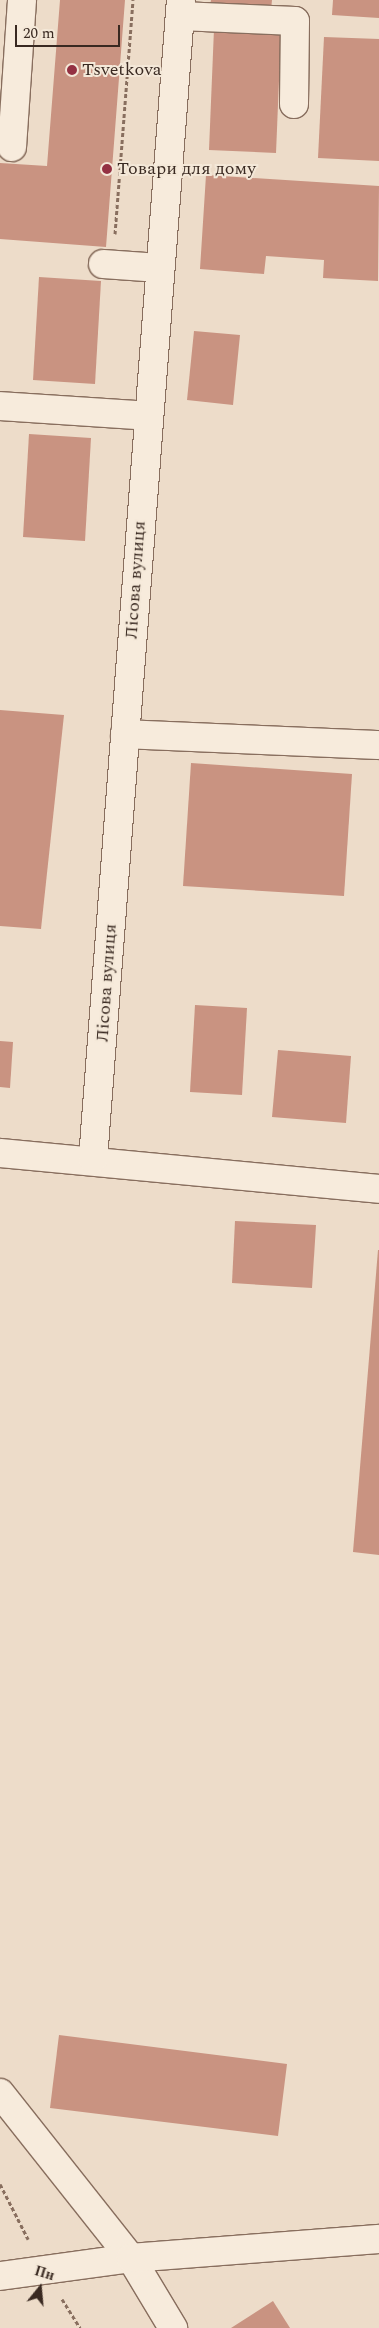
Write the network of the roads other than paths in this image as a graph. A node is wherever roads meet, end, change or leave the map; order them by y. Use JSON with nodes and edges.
{"nodes":[{"id":1,"x":22,"y":0,"type":"edge"},
{"id":2,"x":180,"y":8,"type":"edge"},
{"id":3,"x":294,"y":104,"type":"dead end"},
{"id":4,"x":12,"y":147,"type":"dead end"},
{"id":5,"x":108,"y":265,"type":"road end"},
{"id":6,"x":160,"y":268,"type":"junction"},
{"id":7,"x":0,"y":406,"type":"edge"},
{"id":8,"x":149,"y":416,"type":"junction"},
{"id":9,"x":125,"y":734,"type":"junction"},
{"id":10,"x":379,"y":745,"type":"edge"},
{"id":11,"x":0,"y":1153,"type":"edge"},
{"id":12,"x":93,"y":1159,"type":"junction"},
{"id":13,"x":379,"y":1189,"type":"edge"},
{"id":14,"x":0,"y":2093,"type":"edge"},
{"id":15,"x":379,"y":2239,"type":"edge"},
{"id":16,"x":131,"y":2258,"type":"junction"},
{"id":17,"x":0,"y":2276,"type":"edge"},
{"id":18,"x":173,"y":2328,"type":"edge"}],
"edges":[{"from":1,"to":4,"type":"street"},
{"from":2,"to":3,"type":"street"},
{"from":2,"to":6,"type":"street","name":"Лісова вулиця"},
{"from":5,"to":6,"type":"street"},
{"from":6,"to":8,"type":"street","name":"Лісова вулиця"},
{"from":7,"to":8,"type":"street"},
{"from":8,"to":9,"type":"street","name":"Лісова вулиця"},
{"from":9,"to":10,"type":"street"},
{"from":9,"to":12,"type":"street","name":"Лісова вулиця"},
{"from":11,"to":12,"type":"street"},
{"from":12,"to":13,"type":"street"},
{"from":14,"to":16,"type":"street"},
{"from":15,"to":16,"type":"street"},
{"from":16,"to":17,"type":"street"},
{"from":16,"to":18,"type":"street"}]}
